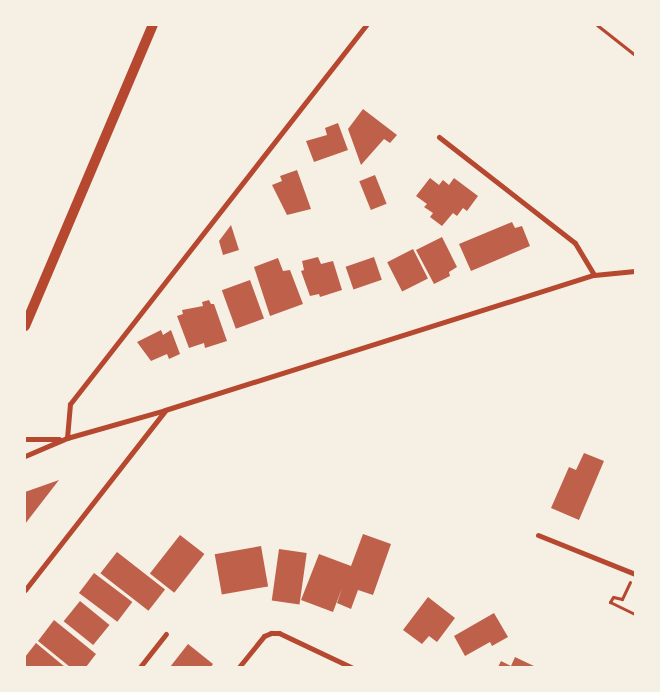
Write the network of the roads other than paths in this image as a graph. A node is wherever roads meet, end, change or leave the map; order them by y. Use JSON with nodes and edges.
{"nodes":[{"id":1,"x":153,"y":25,"type":"edge"},
{"id":2,"x":366,"y":25,"type":"edge"},
{"id":3,"x":439,"y":138,"type":"dead end"},
{"id":4,"x":635,"y":272,"type":"edge"},
{"id":5,"x":594,"y":275,"type":"junction"},
{"id":6,"x":26,"y":319,"type":"edge"},
{"id":7,"x":165,"y":410,"type":"junction"},
{"id":8,"x":67,"y":438,"type":"junction"},
{"id":9,"x":25,"y":439,"type":"edge"},
{"id":10,"x":25,"y":456,"type":"edge"},
{"id":11,"x":538,"y":535,"type":"dead end"},
{"id":12,"x":635,"y":574,"type":"edge"},
{"id":13,"x":25,"y":590,"type":"edge"},
{"id":14,"x":166,"y":634,"type":"dead end"},
{"id":15,"x":140,"y":667,"type":"edge"},
{"id":16,"x":239,"y":667,"type":"edge"},
{"id":17,"x":351,"y":667,"type":"edge"}],
"edges":[{"from":1,"to":6,"type":"main road"},
{"from":2,"to":8,"type":"street"},
{"from":3,"to":5,"type":"street"},
{"from":4,"to":5,"type":"street"},
{"from":5,"to":7,"type":"street"},
{"from":7,"to":8,"type":"street"},
{"from":7,"to":13,"type":"street"},
{"from":8,"to":9,"type":"street"},
{"from":8,"to":10,"type":"street"},
{"from":11,"to":12,"type":"street"},
{"from":14,"to":15,"type":"street"},
{"from":16,"to":17,"type":"street"}]}
